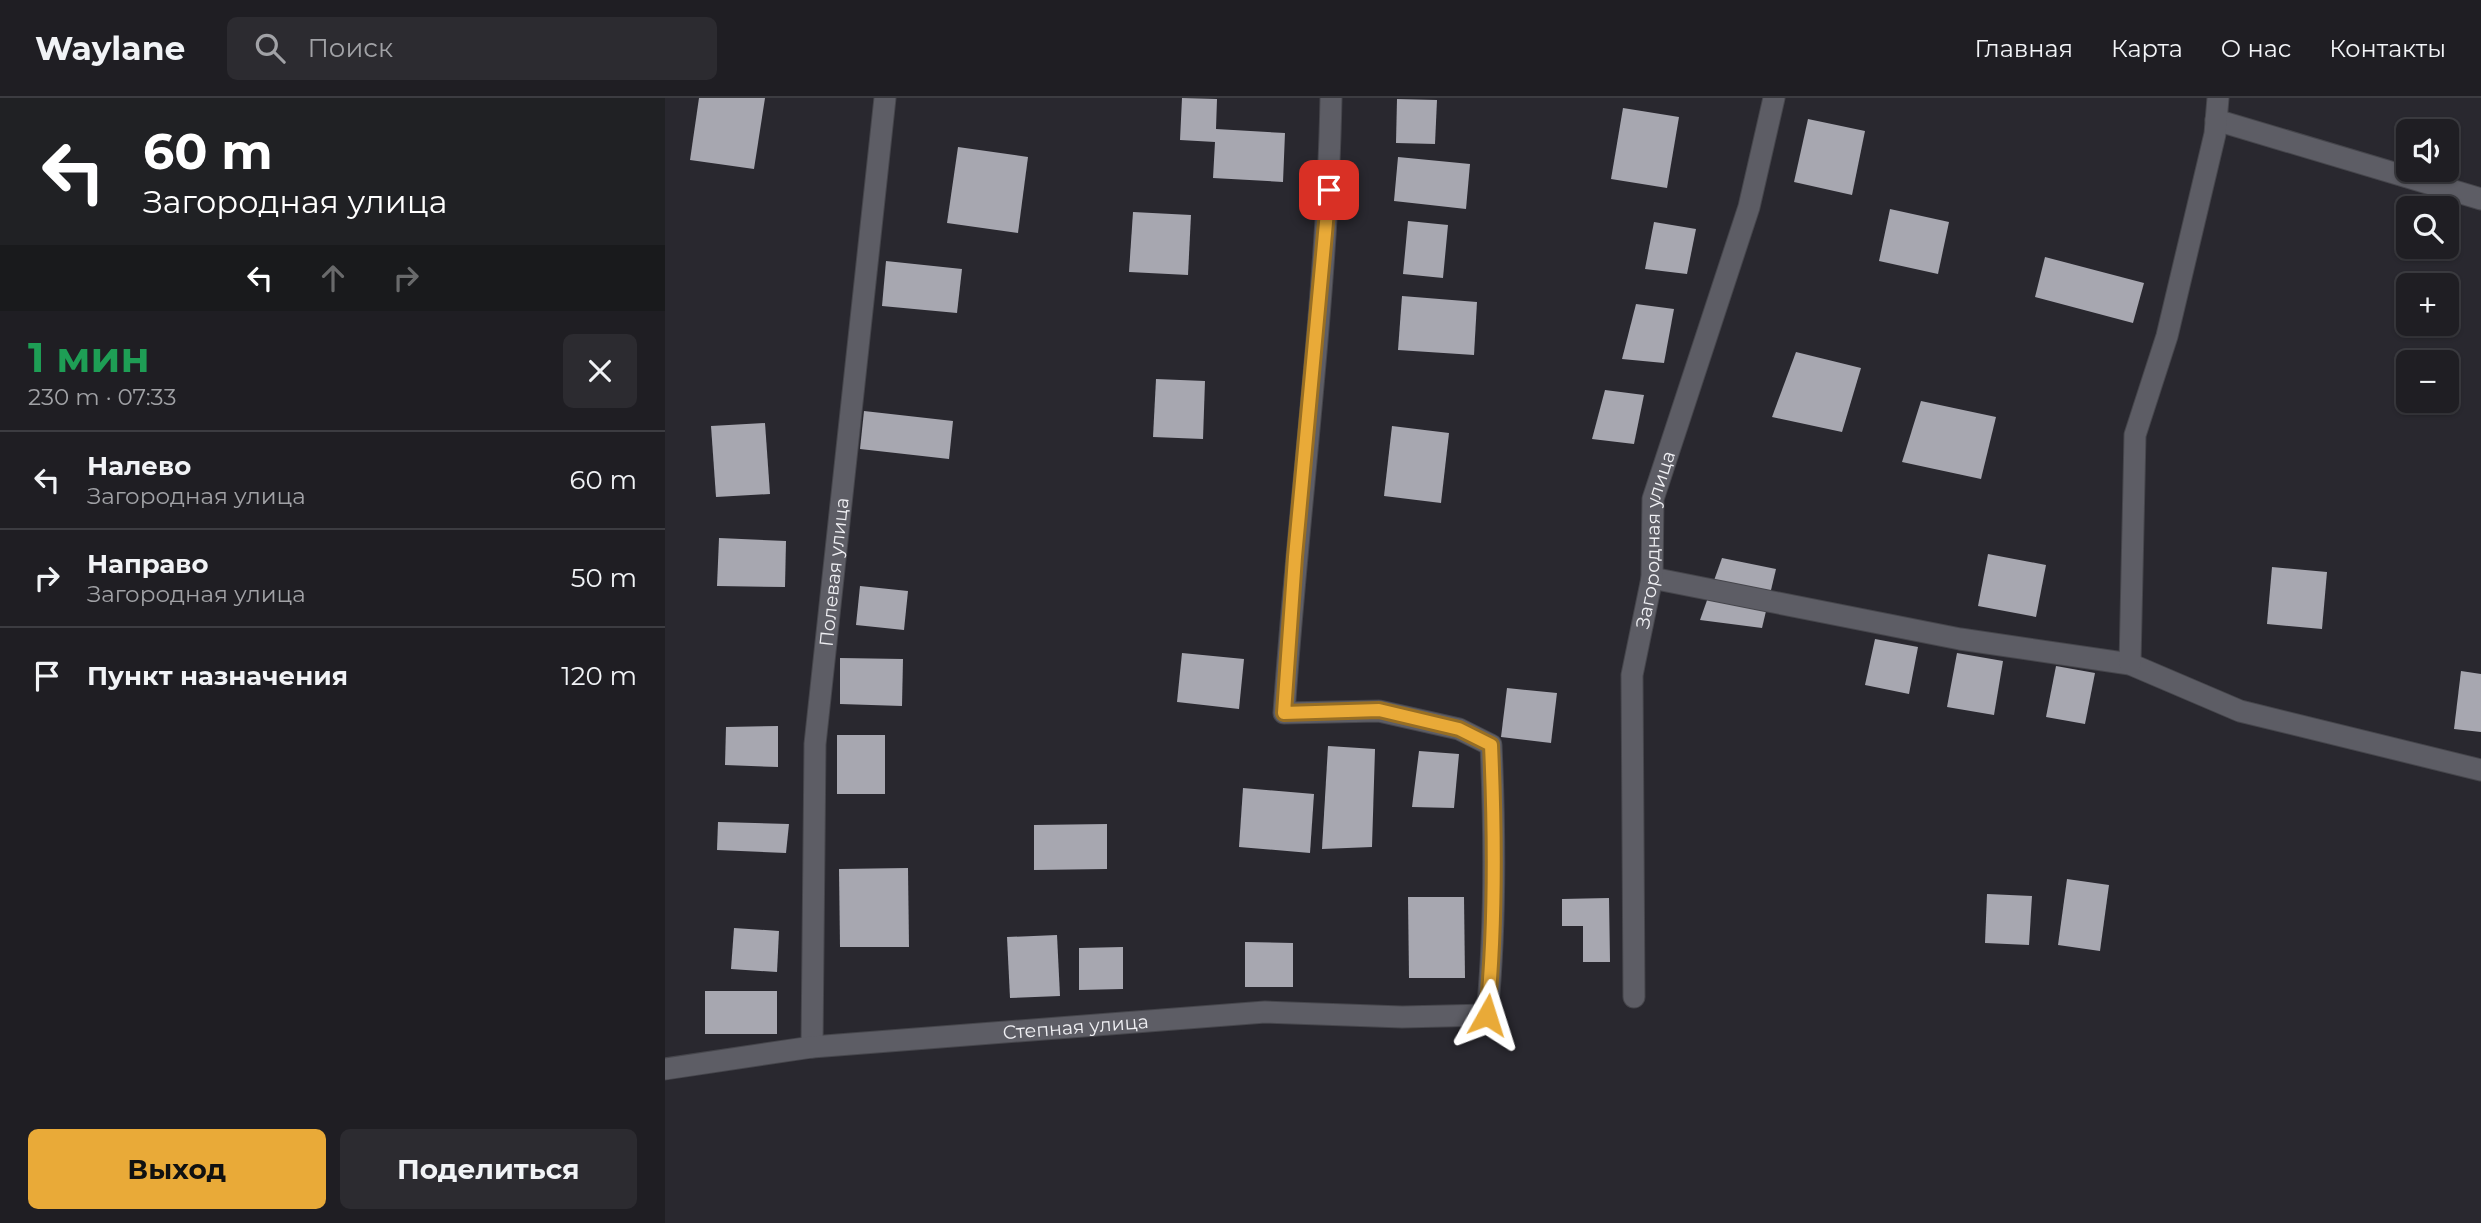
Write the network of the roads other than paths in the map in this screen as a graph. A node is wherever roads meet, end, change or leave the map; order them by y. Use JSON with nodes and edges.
{"nodes":[{"id":1,"x":885,"y":98,"type":"edge"},
{"id":2,"x":1331,"y":98,"type":"edge"},
{"id":3,"x":1774,"y":98,"type":"edge"},
{"id":4,"x":2218,"y":98,"type":"edge"},
{"id":5,"x":2216,"y":120,"type":"junction"},
{"id":6,"x":2481,"y":199,"type":"edge"},
{"id":7,"x":1652,"y":578,"type":"junction"},
{"id":8,"x":2130,"y":664,"type":"junction"},
{"id":9,"x":2481,"y":770,"type":"edge"},
{"id":10,"x":1635,"y":997,"type":"dead end"},
{"id":11,"x":812,"y":1047,"type":"junction"},
{"id":12,"x":665,"y":1069,"type":"edge"}],
"edges":[{"from":1,"to":11,"type":"street","name":"Полевая улица"},
{"from":2,"to":11,"type":"street","name":"Степная улица"},
{"from":3,"to":7,"type":"street","name":"Загородная улица"},
{"from":4,"to":5,"type":"street"},
{"from":5,"to":6,"type":"street"},
{"from":5,"to":8,"type":"street"},
{"from":7,"to":8,"type":"street"},
{"from":7,"to":10,"type":"street","name":"Загородная улица"},
{"from":8,"to":9,"type":"street"},
{"from":11,"to":12,"type":"street","name":"Степная улица"}]}
